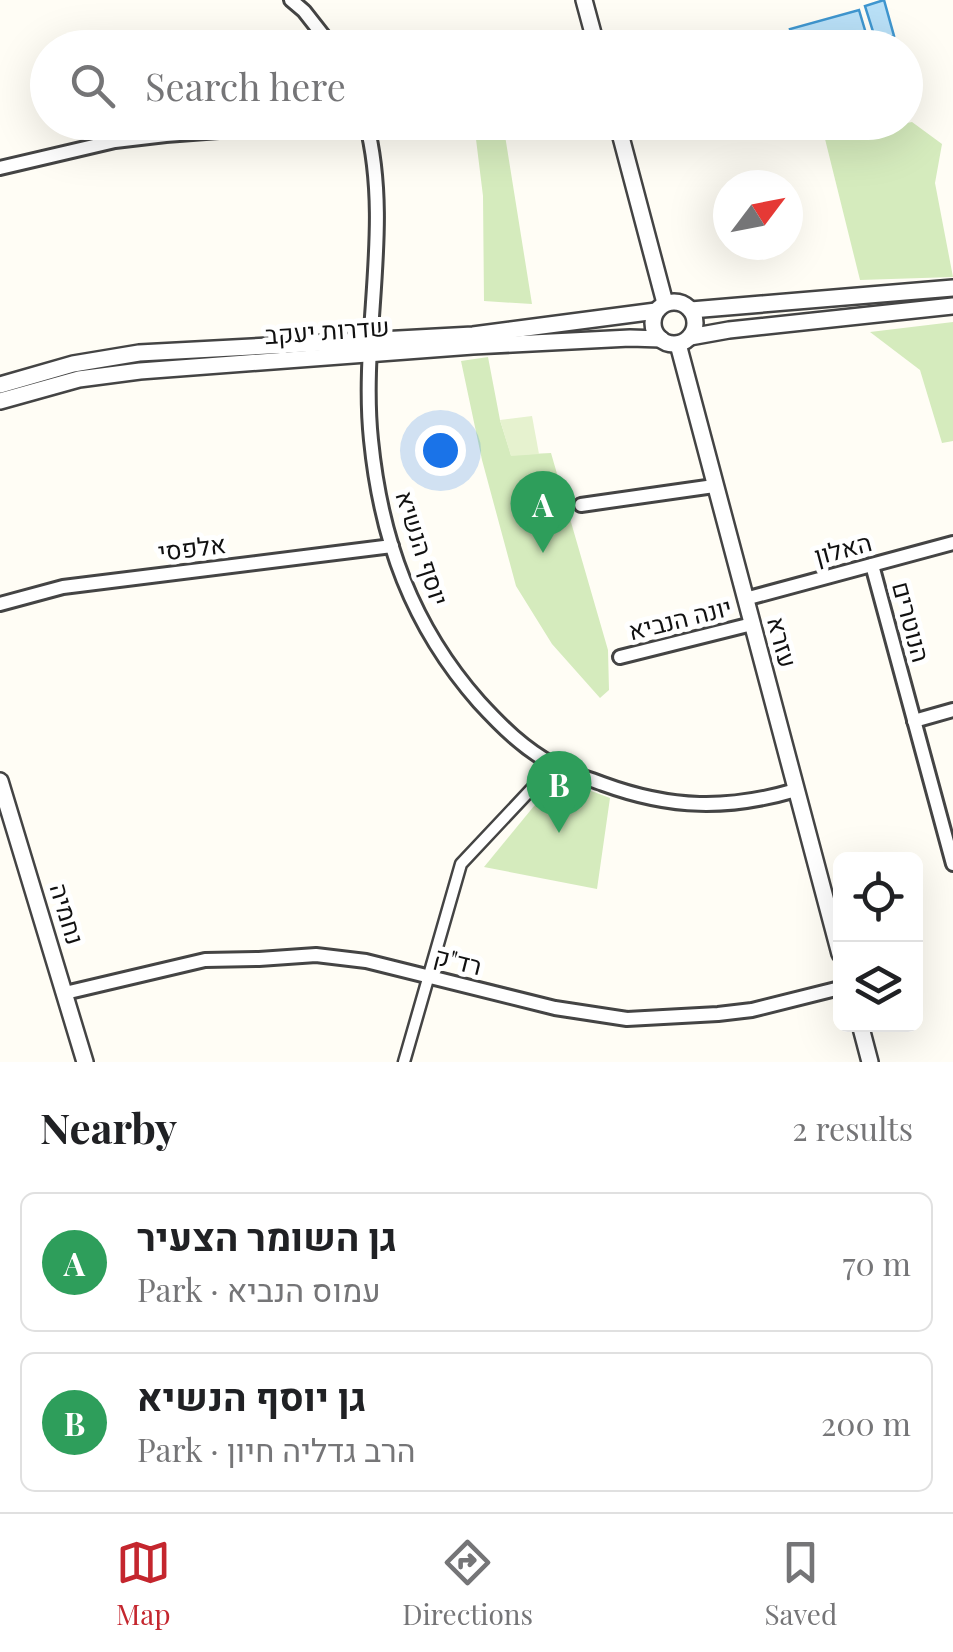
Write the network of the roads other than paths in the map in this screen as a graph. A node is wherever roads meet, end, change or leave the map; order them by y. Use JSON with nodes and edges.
{"nodes":[{"id":1,"x":292,"y":0,"type":"edge"},
{"id":2,"x":584,"y":0,"type":"edge"},
{"id":3,"x":319,"y":30,"type":"edge"},
{"id":4,"x":592,"y":30,"type":"edge"},
{"id":5,"x":125,"y":140,"type":"edge"},
{"id":6,"x":370,"y":140,"type":"edge"},
{"id":7,"x":620,"y":140,"type":"edge"},
{"id":8,"x":0,"y":168,"type":"edge"},
{"id":9,"x":953,"y":288,"type":"edge"},
{"id":10,"x":953,"y":306,"type":"edge"},
{"id":11,"x":660,"y":307,"type":"junction"},
{"id":12,"x":691,"y":310,"type":"junction"},
{"id":13,"x":660,"y":339,"type":"junction"},
{"id":14,"x":684,"y":340,"type":"junction"},
{"id":15,"x":370,"y":347,"type":"junction"},
{"id":16,"x":0,"y":384,"type":"edge"},
{"id":17,"x":0,"y":401,"type":"edge"},
{"id":18,"x":714,"y":486,"type":"junction"},
{"id":19,"x":582,"y":505,"type":"dead end"},
{"id":20,"x":953,"y":544,"type":"edge"},
{"id":21,"x":392,"y":546,"type":"junction"},
{"id":22,"x":872,"y":565,"type":"junction"},
{"id":23,"x":744,"y":598,"type":"junction"},
{"id":24,"x":0,"y":604,"type":"edge"},
{"id":25,"x":752,"y":624,"type":"junction"},
{"id":26,"x":620,"y":658,"type":"dead end"},
{"id":27,"x":953,"y":710,"type":"edge"},
{"id":28,"x":914,"y":720,"type":"junction"},
{"id":29,"x":554,"y":765,"type":"junction"},
{"id":30,"x":0,"y":781,"type":"edge"},
{"id":31,"x":796,"y":790,"type":"junction"},
{"id":32,"x":953,"y":864,"type":"edge"},
{"id":33,"x":837,"y":942,"type":"edge"},
{"id":34,"x":430,"y":977,"type":"junction"},
{"id":35,"x":833,"y":990,"type":"edge"},
{"id":36,"x":65,"y":993,"type":"junction"},
{"id":37,"x":862,"y":1032,"type":"edge"},
{"id":38,"x":85,"y":1062,"type":"edge"},
{"id":39,"x":404,"y":1062,"type":"edge"},
{"id":40,"x":870,"y":1062,"type":"edge"}],
"edges":[{"from":1,"to":3,"type":"street"},
{"from":2,"to":4,"type":"street"},
{"from":5,"to":8,"type":"street"},
{"from":6,"to":15,"type":"street","name":"יוסף הנשיא"},
{"from":7,"to":11,"type":"street"},
{"from":9,"to":12,"type":"street"},
{"from":10,"to":14,"type":"street"},
{"from":11,"to":12,"type":"street"},
{"from":11,"to":13,"type":"street"},
{"from":11,"to":15,"type":"street","name":"שדרות יעקב"},
{"from":12,"to":14,"type":"street"},
{"from":13,"to":14,"type":"street"},
{"from":13,"to":15,"type":"street","name":"שדרות יעקב"},
{"from":14,"to":18,"type":"street","name":"עזרא"},
{"from":15,"to":16,"type":"street","name":"שדרות יעקב"},
{"from":15,"to":17,"type":"street","name":"שדרות יעקב"},
{"from":15,"to":21,"type":"street","name":"יוסף הנשיא"},
{"from":18,"to":19,"type":"street"},
{"from":18,"to":23,"type":"street","name":"עזרא"},
{"from":20,"to":22,"type":"street","name":"האלון"},
{"from":21,"to":24,"type":"street","name":"אלפסי"},
{"from":21,"to":29,"type":"street","name":"יוסף הנשיא"},
{"from":22,"to":23,"type":"street","name":"האלון"},
{"from":22,"to":28,"type":"street","name":"הנוטרים"},
{"from":23,"to":25,"type":"street","name":"עזרא"},
{"from":25,"to":26,"type":"street","name":"יונה הנביא"},
{"from":25,"to":31,"type":"street","name":"עזרא"},
{"from":27,"to":28,"type":"street"},
{"from":28,"to":32,"type":"street","name":"הנוטרים"},
{"from":29,"to":31,"type":"street","name":"יוסף הנשיא"},
{"from":29,"to":34,"type":"street"},
{"from":30,"to":36,"type":"street","name":"נחמיה"},
{"from":31,"to":33,"type":"street","name":"עזרא"},
{"from":34,"to":35,"type":"street","name":"רד\"ק"},
{"from":34,"to":36,"type":"street","name":"רד\"ק"},
{"from":34,"to":39,"type":"street"},
{"from":36,"to":38,"type":"street","name":"נחמיה"},
{"from":37,"to":40,"type":"street"}]}
